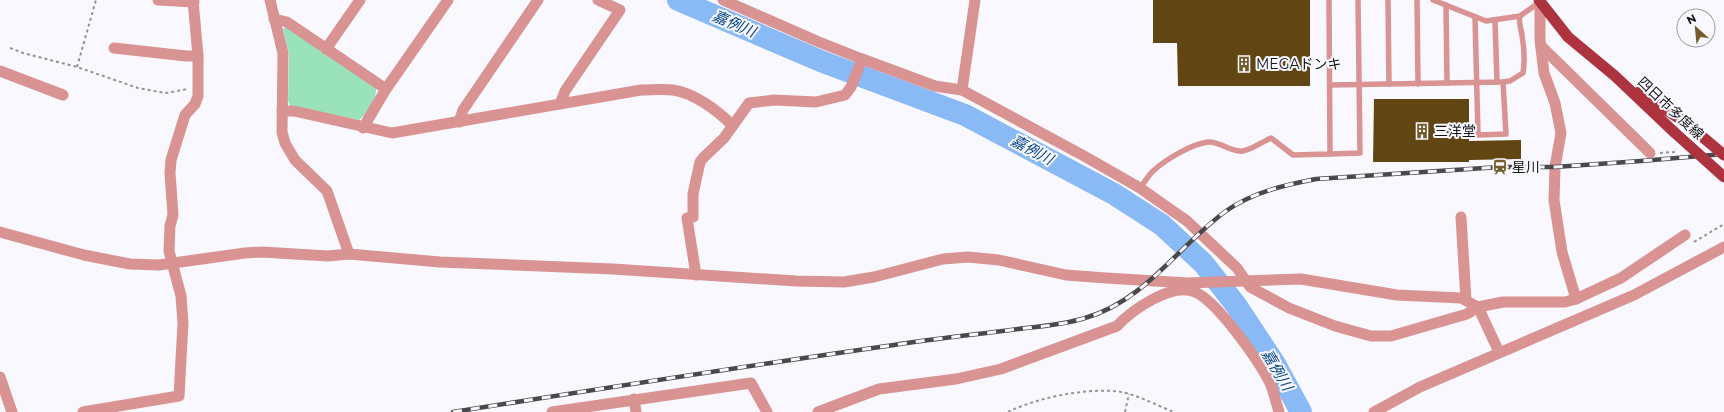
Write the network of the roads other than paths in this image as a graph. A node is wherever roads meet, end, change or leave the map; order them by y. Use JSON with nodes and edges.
{"nodes":[{"id":1,"x":158,"y":0,"type":"edge"},
{"id":2,"x":270,"y":0,"type":"edge"},
{"id":3,"x":360,"y":0,"type":"edge"},
{"id":4,"x":448,"y":0,"type":"edge"},
{"id":5,"x":538,"y":0,"type":"edge"},
{"id":6,"x":598,"y":0,"type":"edge"},
{"id":7,"x":723,"y":0,"type":"edge"},
{"id":8,"x":975,"y":0,"type":"edge"},
{"id":9,"x":1329,"y":0,"type":"edge"},
{"id":10,"x":1358,"y":0,"type":"edge"},
{"id":11,"x":1388,"y":0,"type":"edge"},
{"id":12,"x":1417,"y":0,"type":"edge"},
{"id":13,"x":1433,"y":0,"type":"edge"},
{"id":14,"x":193,"y":1,"type":"edge"},
{"id":15,"x":1538,"y":1,"type":"edge"},
{"id":16,"x":1446,"y":5,"type":"junction"},
{"id":17,"x":1520,"y":16,"type":"junction"},
{"id":18,"x":1475,"y":17,"type":"junction"},
{"id":19,"x":274,"y":19,"type":"junction"},
{"id":20,"x":1495,"y":20,"type":"junction"},
{"id":21,"x":1541,"y":46,"type":"junction"},
{"id":22,"x":114,"y":48,"type":"dead end"},
{"id":23,"x":326,"y":49,"type":"junction"},
{"id":24,"x":198,"y":56,"type":"junction"},
{"id":25,"x":861,"y":61,"type":"junction"},
{"id":26,"x":0,"y":71,"type":"edge"},
{"id":27,"x":1616,"y":76,"type":"junction"},
{"id":28,"x":1500,"y":82,"type":"junction"},
{"id":29,"x":1447,"y":83,"type":"junction"},
{"id":30,"x":1476,"y":83,"type":"junction"},
{"id":31,"x":1389,"y":84,"type":"junction"},
{"id":32,"x":1418,"y":84,"type":"junction"},
{"id":33,"x":1330,"y":85,"type":"junction"},
{"id":34,"x":1360,"y":85,"type":"junction"},
{"id":35,"x":386,"y":89,"type":"junction"},
{"id":36,"x":962,"y":90,"type":"junction"},
{"id":37,"x":63,"y":95,"type":"dead end"},
{"id":38,"x":560,"y":104,"type":"junction"},
{"id":39,"x":282,"y":111,"type":"junction"},
{"id":40,"x":459,"y":122,"type":"junction"},
{"id":41,"x":732,"y":125,"type":"junction"},
{"id":42,"x":363,"y":128,"type":"junction"},
{"id":43,"x":1650,"y":153,"type":"dead end"},
{"id":44,"x":1330,"y":154,"type":"junction"},
{"id":45,"x":1724,"y":155,"type":"edge"},
{"id":46,"x":1724,"y":176,"type":"edge"},
{"id":47,"x":1140,"y":188,"type":"junction"},
{"id":48,"x":1461,"y":217,"type":"dead end"},
{"id":49,"x":0,"y":232,"type":"edge"},
{"id":50,"x":1685,"y":235,"type":"dead end"},
{"id":51,"x":1724,"y":247,"type":"edge"},
{"id":52,"x":349,"y":254,"type":"junction"},
{"id":53,"x":172,"y":263,"type":"junction"},
{"id":54,"x":696,"y":275,"type":"junction"},
{"id":55,"x":1241,"y":281,"type":"junction"},
{"id":56,"x":1188,"y":286,"type":"junction"},
{"id":57,"x":1576,"y":299,"type":"junction"},
{"id":58,"x":1466,"y":300,"type":"junction"},
{"id":59,"x":1478,"y":307,"type":"junction"},
{"id":60,"x":1499,"y":352,"type":"junction"},
{"id":61,"x":0,"y":377,"type":"edge"},
{"id":62,"x":634,"y":399,"type":"junction"},
{"id":63,"x":577,"y":410,"type":"edge"},
{"id":64,"x":12,"y":412,"type":"edge"},
{"id":65,"x":84,"y":412,"type":"edge"},
{"id":66,"x":552,"y":412,"type":"edge"},
{"id":67,"x":636,"y":412,"type":"edge"},
{"id":68,"x":767,"y":412,"type":"edge"},
{"id":69,"x":818,"y":412,"type":"edge"},
{"id":70,"x":1279,"y":412,"type":"edge"},
{"id":71,"x":1374,"y":412,"type":"edge"}],
"edges":[{"from":1,"to":14,"type":"street"},
{"from":2,"to":19,"type":"street"},
{"from":3,"to":23,"type":"street"},
{"from":4,"to":35,"type":"street"},
{"from":5,"to":40,"type":"street"},
{"from":6,"to":38,"type":"street"},
{"from":7,"to":25,"type":"street"},
{"from":8,"to":36,"type":"street"},
{"from":9,"to":33,"type":"lane"},
{"from":10,"to":34,"type":"lane"},
{"from":11,"to":31,"type":"lane"},
{"from":12,"to":32,"type":"lane"},
{"from":13,"to":16,"type":"lane"},
{"from":14,"to":24,"type":"street"},
{"from":15,"to":17,"type":"lane"},
{"from":15,"to":21,"type":"street"},
{"from":15,"to":27,"type":"main road","name":"四日市多度線"},
{"from":16,"to":18,"type":"lane"},
{"from":16,"to":29,"type":"lane"},
{"from":17,"to":20,"type":"lane"},
{"from":17,"to":28,"type":"lane"},
{"from":18,"to":20,"type":"lane"},
{"from":18,"to":30,"type":"lane"},
{"from":19,"to":23,"type":"street"},
{"from":19,"to":39,"type":"street"},
{"from":20,"to":28,"type":"lane"},
{"from":21,"to":43,"type":"street"},
{"from":21,"to":57,"type":"street"},
{"from":22,"to":24,"type":"street"},
{"from":23,"to":35,"type":"street"},
{"from":24,"to":53,"type":"street"},
{"from":25,"to":36,"type":"street"},
{"from":25,"to":41,"type":"street"},
{"from":26,"to":37,"type":"street"},
{"from":27,"to":45,"type":"main road","name":"四日市多度線","bridge":true},
{"from":27,"to":46,"type":"main road","name":"四日市多度線","bridge":true},
{"from":28,"to":30,"type":"lane"},
{"from":28,"to":30,"type":"lane"},
{"from":29,"to":30,"type":"lane"},
{"from":29,"to":32,"type":"lane"},
{"from":31,"to":32,"type":"lane"},
{"from":31,"to":34,"type":"lane"},
{"from":33,"to":34,"type":"lane"},
{"from":33,"to":44,"type":"lane"},
{"from":34,"to":44,"type":"lane"},
{"from":35,"to":42,"type":"street"},
{"from":36,"to":47,"type":"street"},
{"from":38,"to":40,"type":"street"},
{"from":38,"to":41,"type":"street"},
{"from":39,"to":42,"type":"street"},
{"from":39,"to":52,"type":"street"},
{"from":40,"to":42,"type":"street"},
{"from":41,"to":54,"type":"street"},
{"from":44,"to":47,"type":"lane"},
{"from":47,"to":55,"type":"street"},
{"from":48,"to":58,"type":"street"},
{"from":49,"to":53,"type":"street"},
{"from":50,"to":57,"type":"street"},
{"from":51,"to":60,"type":"street"},
{"from":52,"to":53,"type":"street"},
{"from":52,"to":54,"type":"street"},
{"from":53,"to":65,"type":"street"},
{"from":54,"to":56,"type":"street"},
{"from":55,"to":56,"type":"street"},
{"from":55,"to":58,"type":"street"},
{"from":55,"to":59,"type":"street"},
{"from":56,"to":69,"type":"street"},
{"from":56,"to":70,"type":"street"},
{"from":57,"to":59,"type":"street"},
{"from":58,"to":59,"type":"street"},
{"from":59,"to":60,"type":"street"},
{"from":60,"to":71,"type":"street"},
{"from":61,"to":64,"type":"street"},
{"from":62,"to":63,"type":"street"},
{"from":62,"to":67,"type":"street"},
{"from":62,"to":68,"type":"street"},
{"from":63,"to":66,"type":"street"}]}
